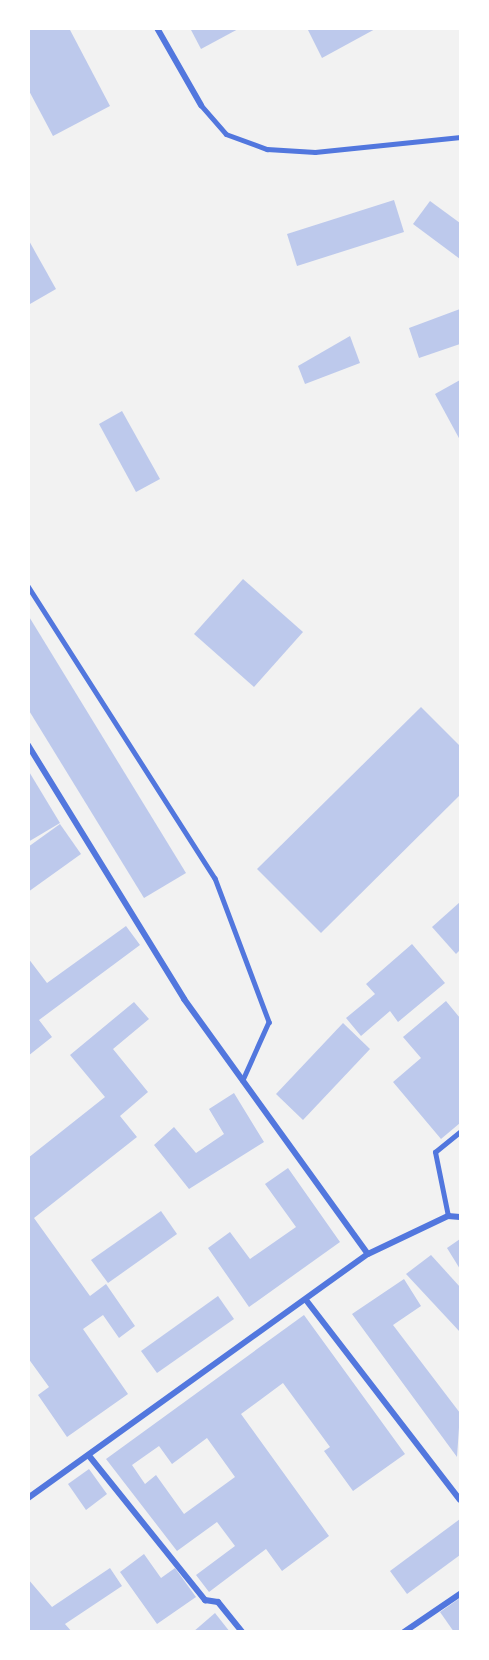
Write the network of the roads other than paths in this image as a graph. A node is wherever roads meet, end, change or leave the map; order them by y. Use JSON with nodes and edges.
{"nodes":[{"id":1,"x":157,"y":28,"type":"edge"},
{"id":2,"x":201,"y":105,"type":"joint"},
{"id":3,"x":460,"y":137,"type":"edge"},
{"id":4,"x":28,"y":586,"type":"edge"},
{"id":5,"x":28,"y":745,"type":"edge"},
{"id":6,"x":243,"y":1080,"type":"junction"},
{"id":7,"x":460,"y":1132,"type":"edge"},
{"id":8,"x":448,"y":1216,"type":"junction"},
{"id":9,"x":460,"y":1217,"type":"edge"},
{"id":10,"x":368,"y":1254,"type":"junction"},
{"id":11,"x":306,"y":1300,"type":"junction"},
{"id":12,"x":90,"y":1457,"type":"junction"},
{"id":13,"x":28,"y":1498,"type":"edge"},
{"id":14,"x":460,"y":1500,"type":"edge"},
{"id":15,"x":460,"y":1594,"type":"edge"},
{"id":16,"x":242,"y":1632,"type":"edge"},
{"id":17,"x":404,"y":1632,"type":"edge"}],
"edges":[{"from":1,"to":2,"type":"street"},
{"from":2,"to":3,"type":"lane"},
{"from":4,"to":6,"type":"lane"},
{"from":5,"to":6,"type":"street"},
{"from":6,"to":10,"type":"street"},
{"from":7,"to":8,"type":"lane"},
{"from":8,"to":9,"type":"street"},
{"from":8,"to":10,"type":"street"},
{"from":10,"to":11,"type":"street"},
{"from":11,"to":12,"type":"street"},
{"from":11,"to":14,"type":"street"},
{"from":12,"to":13,"type":"street"},
{"from":12,"to":16,"type":"street"},
{"from":15,"to":17,"type":"street"}]}
